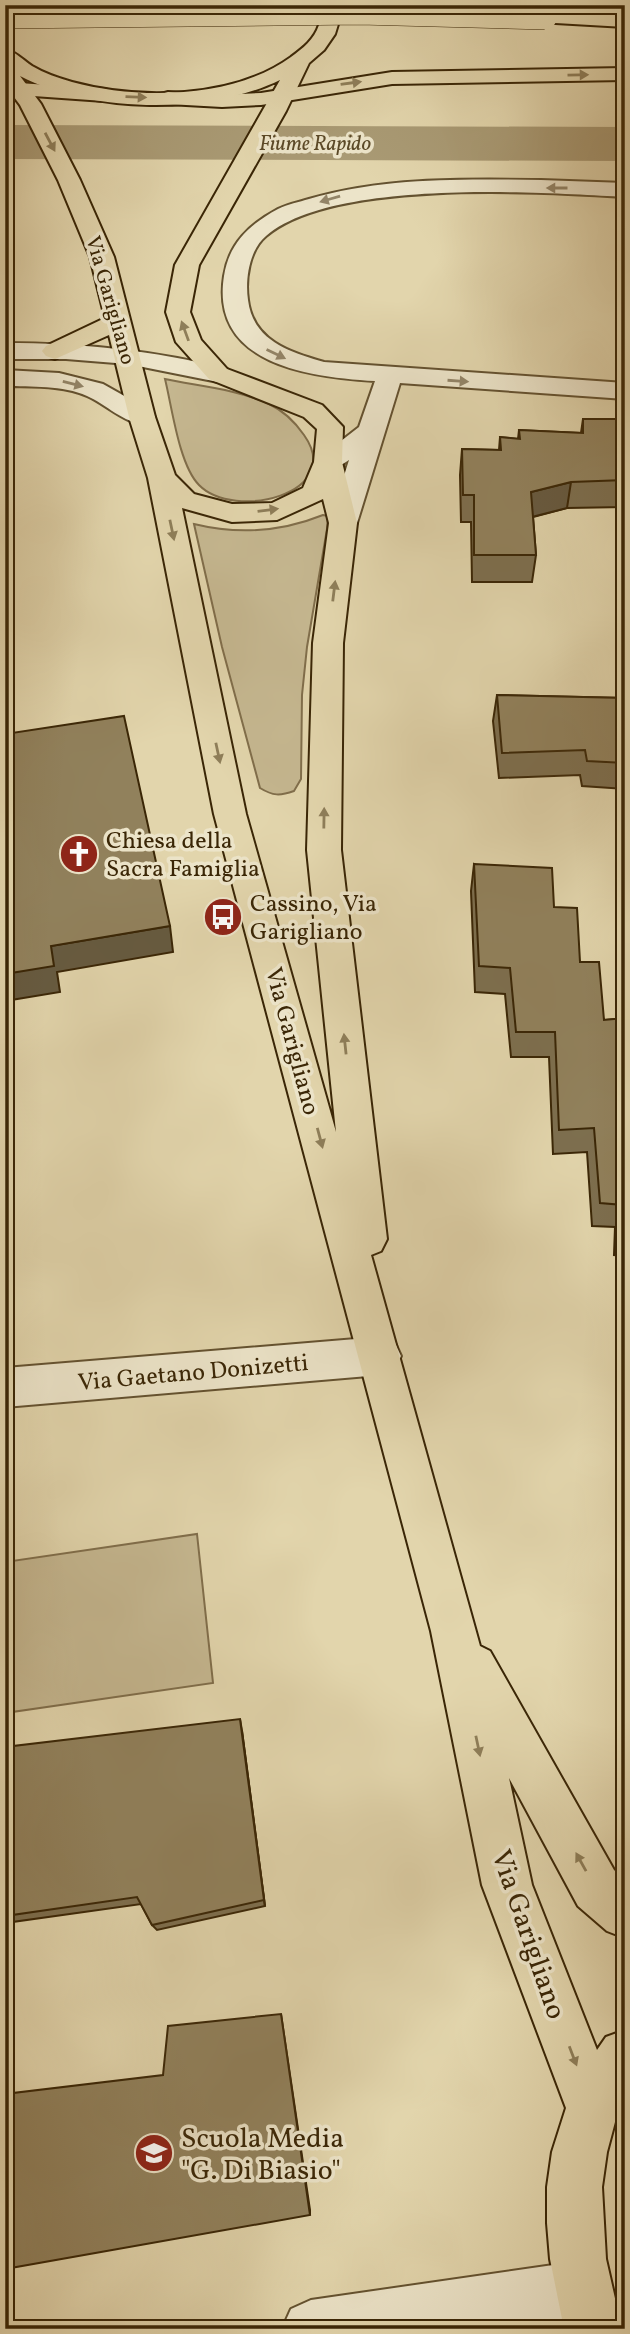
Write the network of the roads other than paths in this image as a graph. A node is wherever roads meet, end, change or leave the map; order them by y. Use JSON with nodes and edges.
{"nodes":[{"id":1,"x":325,"y":5,"type":"edge"},
{"id":2,"x":5,"y":17,"type":"edge"},
{"id":3,"x":625,"y":20,"type":"edge"},
{"id":4,"x":5,"y":55,"type":"edge"},
{"id":5,"x":299,"y":63,"type":"junction"},
{"id":6,"x":5,"y":70,"type":"edge"},
{"id":7,"x":625,"y":74,"type":"edge"},
{"id":8,"x":19,"y":95,"type":"edge"},
{"id":9,"x":104,"y":95,"type":"junction"},
{"id":10,"x":169,"y":98,"type":"junction"},
{"id":11,"x":279,"y":103,"type":"junction"},
{"id":12,"x":625,"y":190,"type":"edge"},
{"id":13,"x":117,"y":322,"type":"junction"},
{"id":14,"x":5,"y":351,"type":"edge"},
{"id":15,"x":55,"y":351,"type":"junction"},
{"id":16,"x":128,"y":356,"type":"junction"},
{"id":17,"x":218,"y":374,"type":"junction"},
{"id":18,"x":390,"y":377,"type":"junction"},
{"id":19,"x":5,"y":378,"type":"edge"},
{"id":20,"x":625,"y":391,"type":"edge"},
{"id":21,"x":142,"y":417,"type":"junction"},
{"id":22,"x":372,"y":431,"type":"junction"},
{"id":23,"x":328,"y":462,"type":"junction"},
{"id":24,"x":162,"y":478,"type":"junction"},
{"id":25,"x":343,"y":523,"type":"junction"},
{"id":26,"x":380,"y":1356,"type":"junction"},
{"id":27,"x":5,"y":1388,"type":"edge"},
{"id":28,"x":454,"y":1631,"type":"junction"},
{"id":29,"x":625,"y":1913,"type":"edge"},
{"id":30,"x":625,"y":2056,"type":"edge"},
{"id":31,"x":593,"y":2109,"type":"junction"},
{"id":32,"x":587,"y":2309,"type":"edge"},
{"id":33,"x":311,"y":2329,"type":"edge"}],
"edges":[{"from":1,"to":5,"type":"main road"},
{"from":2,"to":3,"type":"main road","bridge":true},
{"from":4,"to":9,"type":"main road"},
{"from":5,"to":10,"type":"main road"},
{"from":5,"to":11,"type":"main road","name":"Via Garigliano"},
{"from":6,"to":8,"type":"main road","name":"Via Garigliano"},
{"from":11,"to":7,"type":"main road","one_way":true},
{"from":8,"to":9,"type":"main road"},
{"from":8,"to":13,"type":"main road","name":"Via Garigliano","one_way":true},
{"from":9,"to":10,"type":"main road","one_way":true},
{"from":10,"to":11,"type":"main road"},
{"from":17,"to":11,"type":"main road","name":"Via Garigliano","one_way":true},
{"from":12,"to":18,"type":"street","one_way":true},
{"from":13,"to":15,"type":"main road"},
{"from":13,"to":16,"type":"main road","name":"Via Garigliano"},
{"from":14,"to":15,"type":"street"},
{"from":15,"to":16,"type":"street"},
{"from":16,"to":17,"type":"street"},
{"from":16,"to":21,"type":"main road","name":"Via Garigliano"},
{"from":17,"to":23,"type":"main road","name":"Via Garigliano"},
{"from":18,"to":20,"type":"street","one_way":true},
{"from":18,"to":22,"type":"street"},
{"from":19,"to":21,"type":"street","one_way":true},
{"from":21,"to":24,"type":"main road","name":"Via Garigliano"},
{"from":22,"to":23,"type":"street"},
{"from":22,"to":25,"type":"street"},
{"from":24,"to":23,"type":"main road","name":"Via Garigliano","one_way":true},
{"from":23,"to":25,"type":"main road","name":"Via Garigliano"},
{"from":24,"to":26,"type":"main road","name":"Via Garigliano","one_way":true},
{"from":26,"to":25,"type":"main road","name":"Via Garigliano","one_way":true},
{"from":26,"to":27,"type":"street","name":"Via Gaetano Donizetti"},
{"from":26,"to":28,"type":"main road","name":"Via Garigliano"},
{"from":29,"to":28,"type":"main road","name":"Via Garigliano","one_way":true},
{"from":28,"to":31,"type":"main road","name":"Via Garigliano","one_way":true},
{"from":30,"to":31,"type":"main road"},
{"from":31,"to":32,"type":"main road"},
{"from":32,"to":33,"type":"street"}]}
